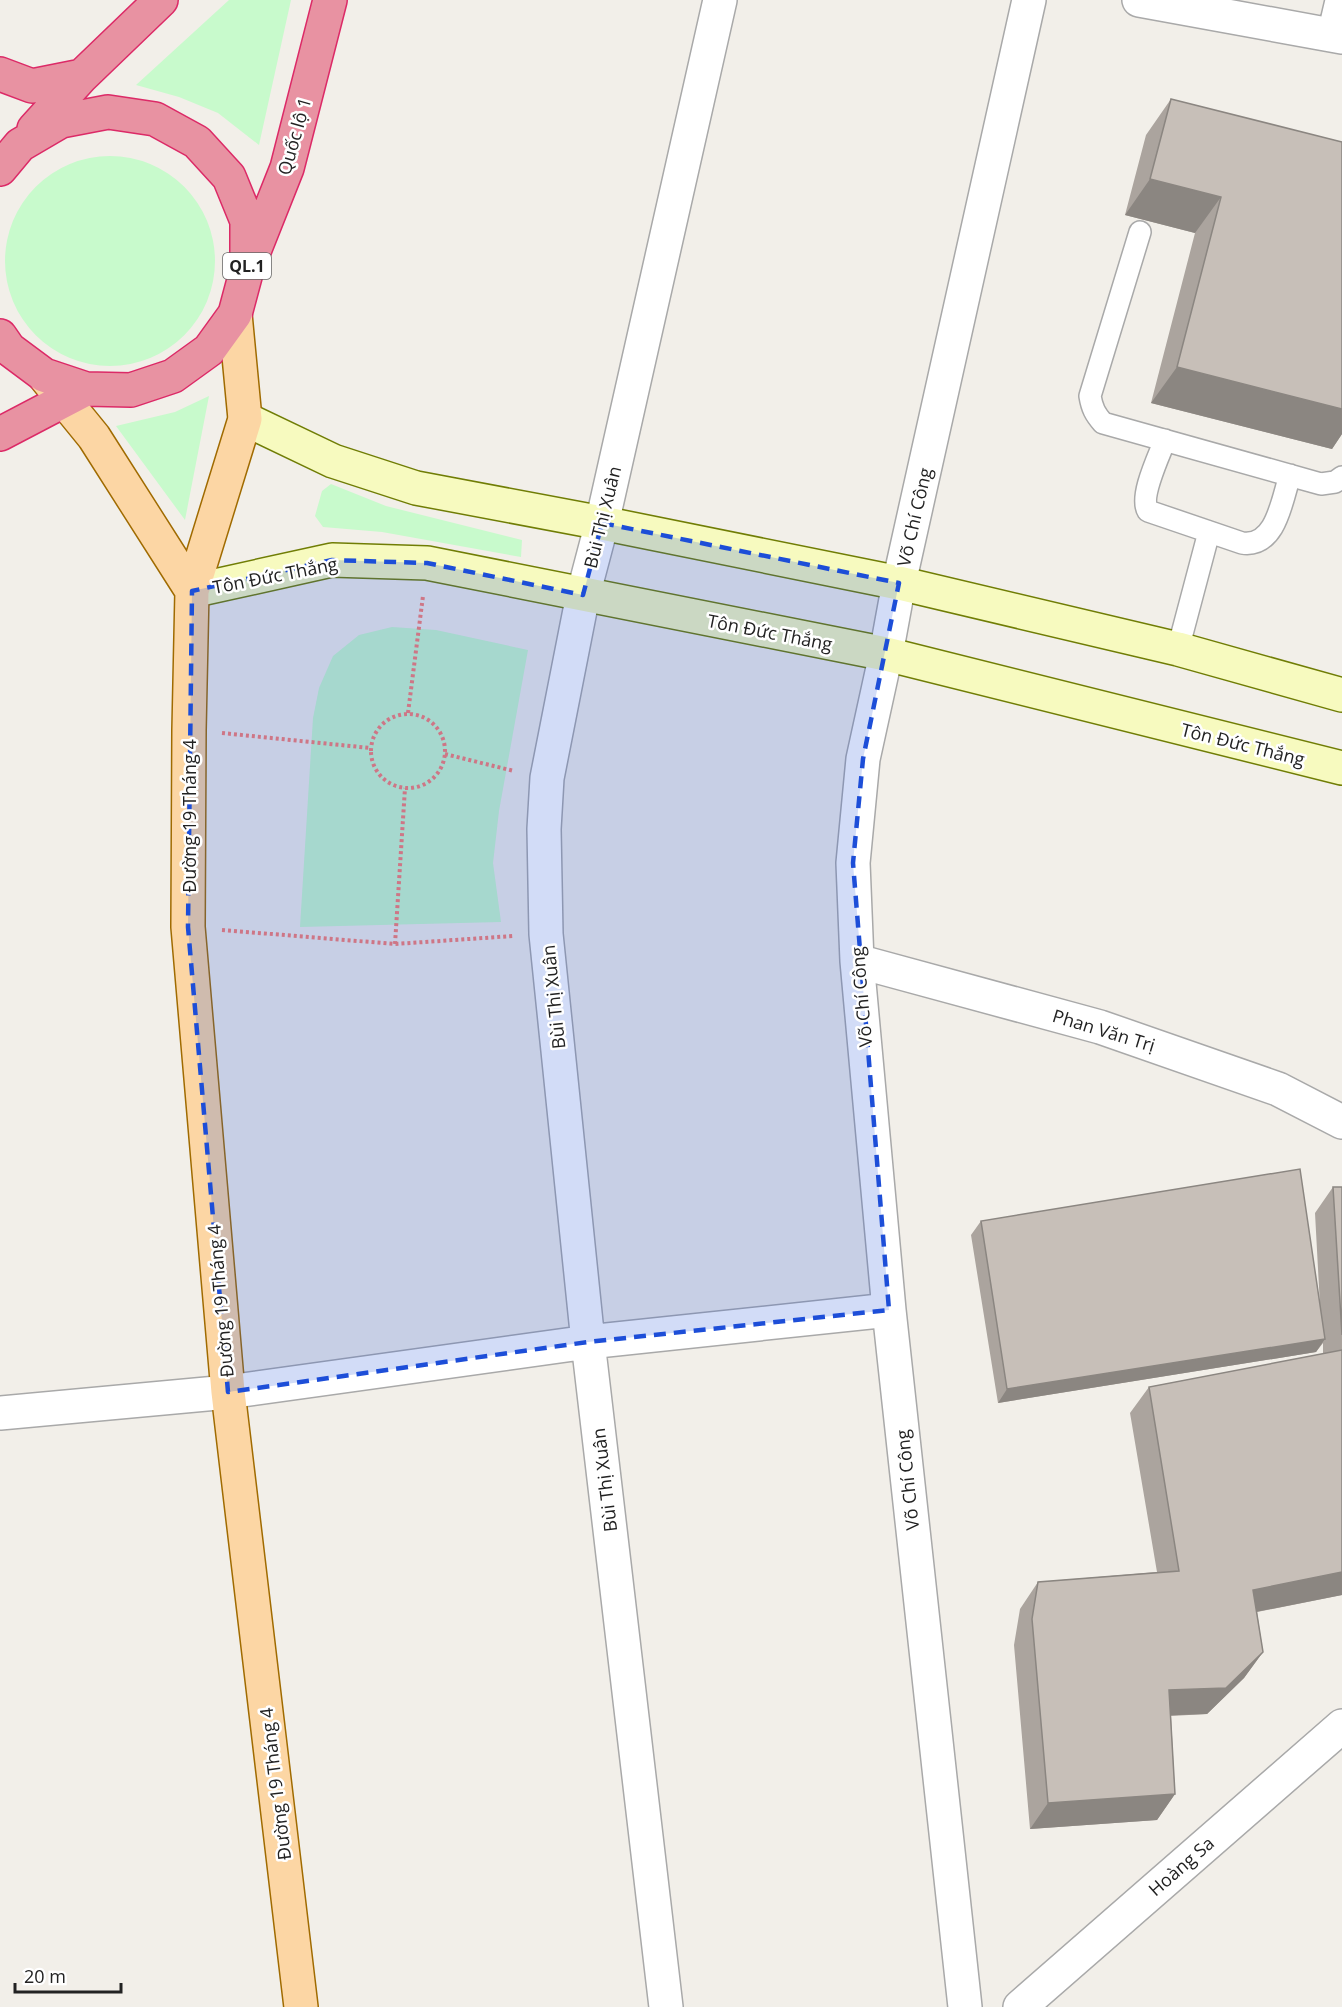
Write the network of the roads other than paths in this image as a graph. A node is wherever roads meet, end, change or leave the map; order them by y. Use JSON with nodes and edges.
{"nodes":[{"id":1,"x":161,"y":0,"type":"edge"},
{"id":2,"x":330,"y":0,"type":"edge"},
{"id":3,"x":720,"y":0,"type":"edge"},
{"id":4,"x":1029,"y":0,"type":"edge"},
{"id":5,"x":1139,"y":0,"type":"edge"},
{"id":6,"x":1342,"y":2,"type":"edge"},
{"id":7,"x":1338,"y":36,"type":"edge"},
{"id":8,"x":0,"y":74,"type":"edge"},
{"id":9,"x":82,"y":76,"type":"junction"},
{"id":10,"x":10,"y":157,"type":"edge"},
{"id":11,"x":1140,"y":232,"type":"dead end"},
{"id":12,"x":247,"y":269,"type":"junction"},
{"id":13,"x":235,"y":315,"type":"junction"},
{"id":14,"x":0,"y":336,"type":"edge"},
{"id":15,"x":76,"y":395,"type":"junction"},
{"id":16,"x":245,"y":419,"type":"junction"},
{"id":17,"x":0,"y":434,"type":"edge"},
{"id":18,"x":1165,"y":440,"type":"junction"},
{"id":19,"x":1290,"y":475,"type":"junction"},
{"id":20,"x":1342,"y":477,"type":"edge"},
{"id":21,"x":602,"y":523,"type":"junction"},
{"id":22,"x":1209,"y":532,"type":"junction"},
{"id":23,"x":899,"y":583,"type":"junction"},
{"id":24,"x":192,"y":591,"type":"junction"},
{"id":25,"x":583,"y":595,"type":"junction"},
{"id":26,"x":1178,"y":649,"type":"junction"},
{"id":27,"x":886,"y":654,"type":"junction"},
{"id":28,"x":1342,"y":695,"type":"edge"},
{"id":29,"x":1342,"y":768,"type":"edge"},
{"id":30,"x":857,"y":961,"type":"junction"},
{"id":31,"x":1342,"y":1122,"type":"edge"},
{"id":32,"x":889,"y":1310,"type":"junction"},
{"id":33,"x":588,"y":1342,"type":"junction"},
{"id":34,"x":228,"y":1392,"type":"junction"},
{"id":35,"x":0,"y":1413,"type":"edge"},
{"id":36,"x":1342,"y":1726,"type":"edge"},
{"id":37,"x":301,"y":2007,"type":"edge"},
{"id":38,"x":666,"y":2007,"type":"edge"},
{"id":39,"x":965,"y":2007,"type":"edge"},
{"id":40,"x":1020,"y":2007,"type":"edge"}],
"edges":[{"from":1,"to":9,"type":"highway","number":"QL.1"},
{"from":2,"to":12,"type":"highway","name":"Quốc lộ 1","number":"QL.1"},
{"from":3,"to":21,"type":"street","name":"Bùi Thị Xuân"},
{"from":4,"to":23,"type":"street","name":"Võ Chí Công"},
{"from":5,"to":7,"type":"street"},
{"from":6,"to":7,"type":"street"},
{"from":8,"to":9,"type":"highway"},
{"from":9,"to":10,"type":"highway","number":"QL.1"},
{"from":10,"to":12,"type":"highway","number":"QL.1"},
{"from":11,"to":18,"type":"lane"},
{"from":12,"to":13,"type":"highway","number":"QL.1"},
{"from":13,"to":15,"type":"highway","number":"QL.1"},
{"from":13,"to":16,"type":"main road","name":"Đường 19 Tháng 4"},
{"from":14,"to":15,"type":"highway","number":"QL.1"},
{"from":15,"to":17,"type":"highway","number":"QL.1"},
{"from":15,"to":24,"type":"main road"},
{"from":16,"to":21,"type":"main road"},
{"from":16,"to":24,"type":"main road","name":"Đường 19 Tháng 4"},
{"from":18,"to":19,"type":"lane"},
{"from":18,"to":22,"type":"lane"},
{"from":19,"to":20,"type":"lane"},
{"from":19,"to":22,"type":"lane"},
{"from":21,"to":23,"type":"main road"},
{"from":21,"to":25,"type":"street","name":"Bùi Thị Xuân"},
{"from":22,"to":26,"type":"lane"},
{"from":23,"to":26,"type":"main road"},
{"from":23,"to":27,"type":"street","name":"Võ Chí Công"},
{"from":24,"to":25,"type":"main road","name":"Tôn Đức Thắng"},
{"from":24,"to":34,"type":"main road","name":"Đường 19 Tháng 4"},
{"from":25,"to":27,"type":"main road","name":"Tôn Đức Thắng"},
{"from":25,"to":33,"type":"street","name":"Bùi Thị Xuân"},
{"from":26,"to":28,"type":"main road"},
{"from":27,"to":29,"type":"main road","name":"Tôn Đức Thắng"},
{"from":27,"to":30,"type":"street","name":"Võ Chí Công"},
{"from":30,"to":31,"type":"street","name":"Phan Văn Trị"},
{"from":30,"to":32,"type":"street","name":"Võ Chí Công"},
{"from":32,"to":33,"type":"street"},
{"from":32,"to":39,"type":"street","name":"Võ Chí Công"},
{"from":33,"to":34,"type":"street"},
{"from":33,"to":38,"type":"street","name":"Bùi Thị Xuân"},
{"from":34,"to":35,"type":"street"},
{"from":34,"to":37,"type":"main road","name":"Đường 19 Tháng 4"},
{"from":36,"to":40,"type":"street","name":"Hoàng Sa"}]}
